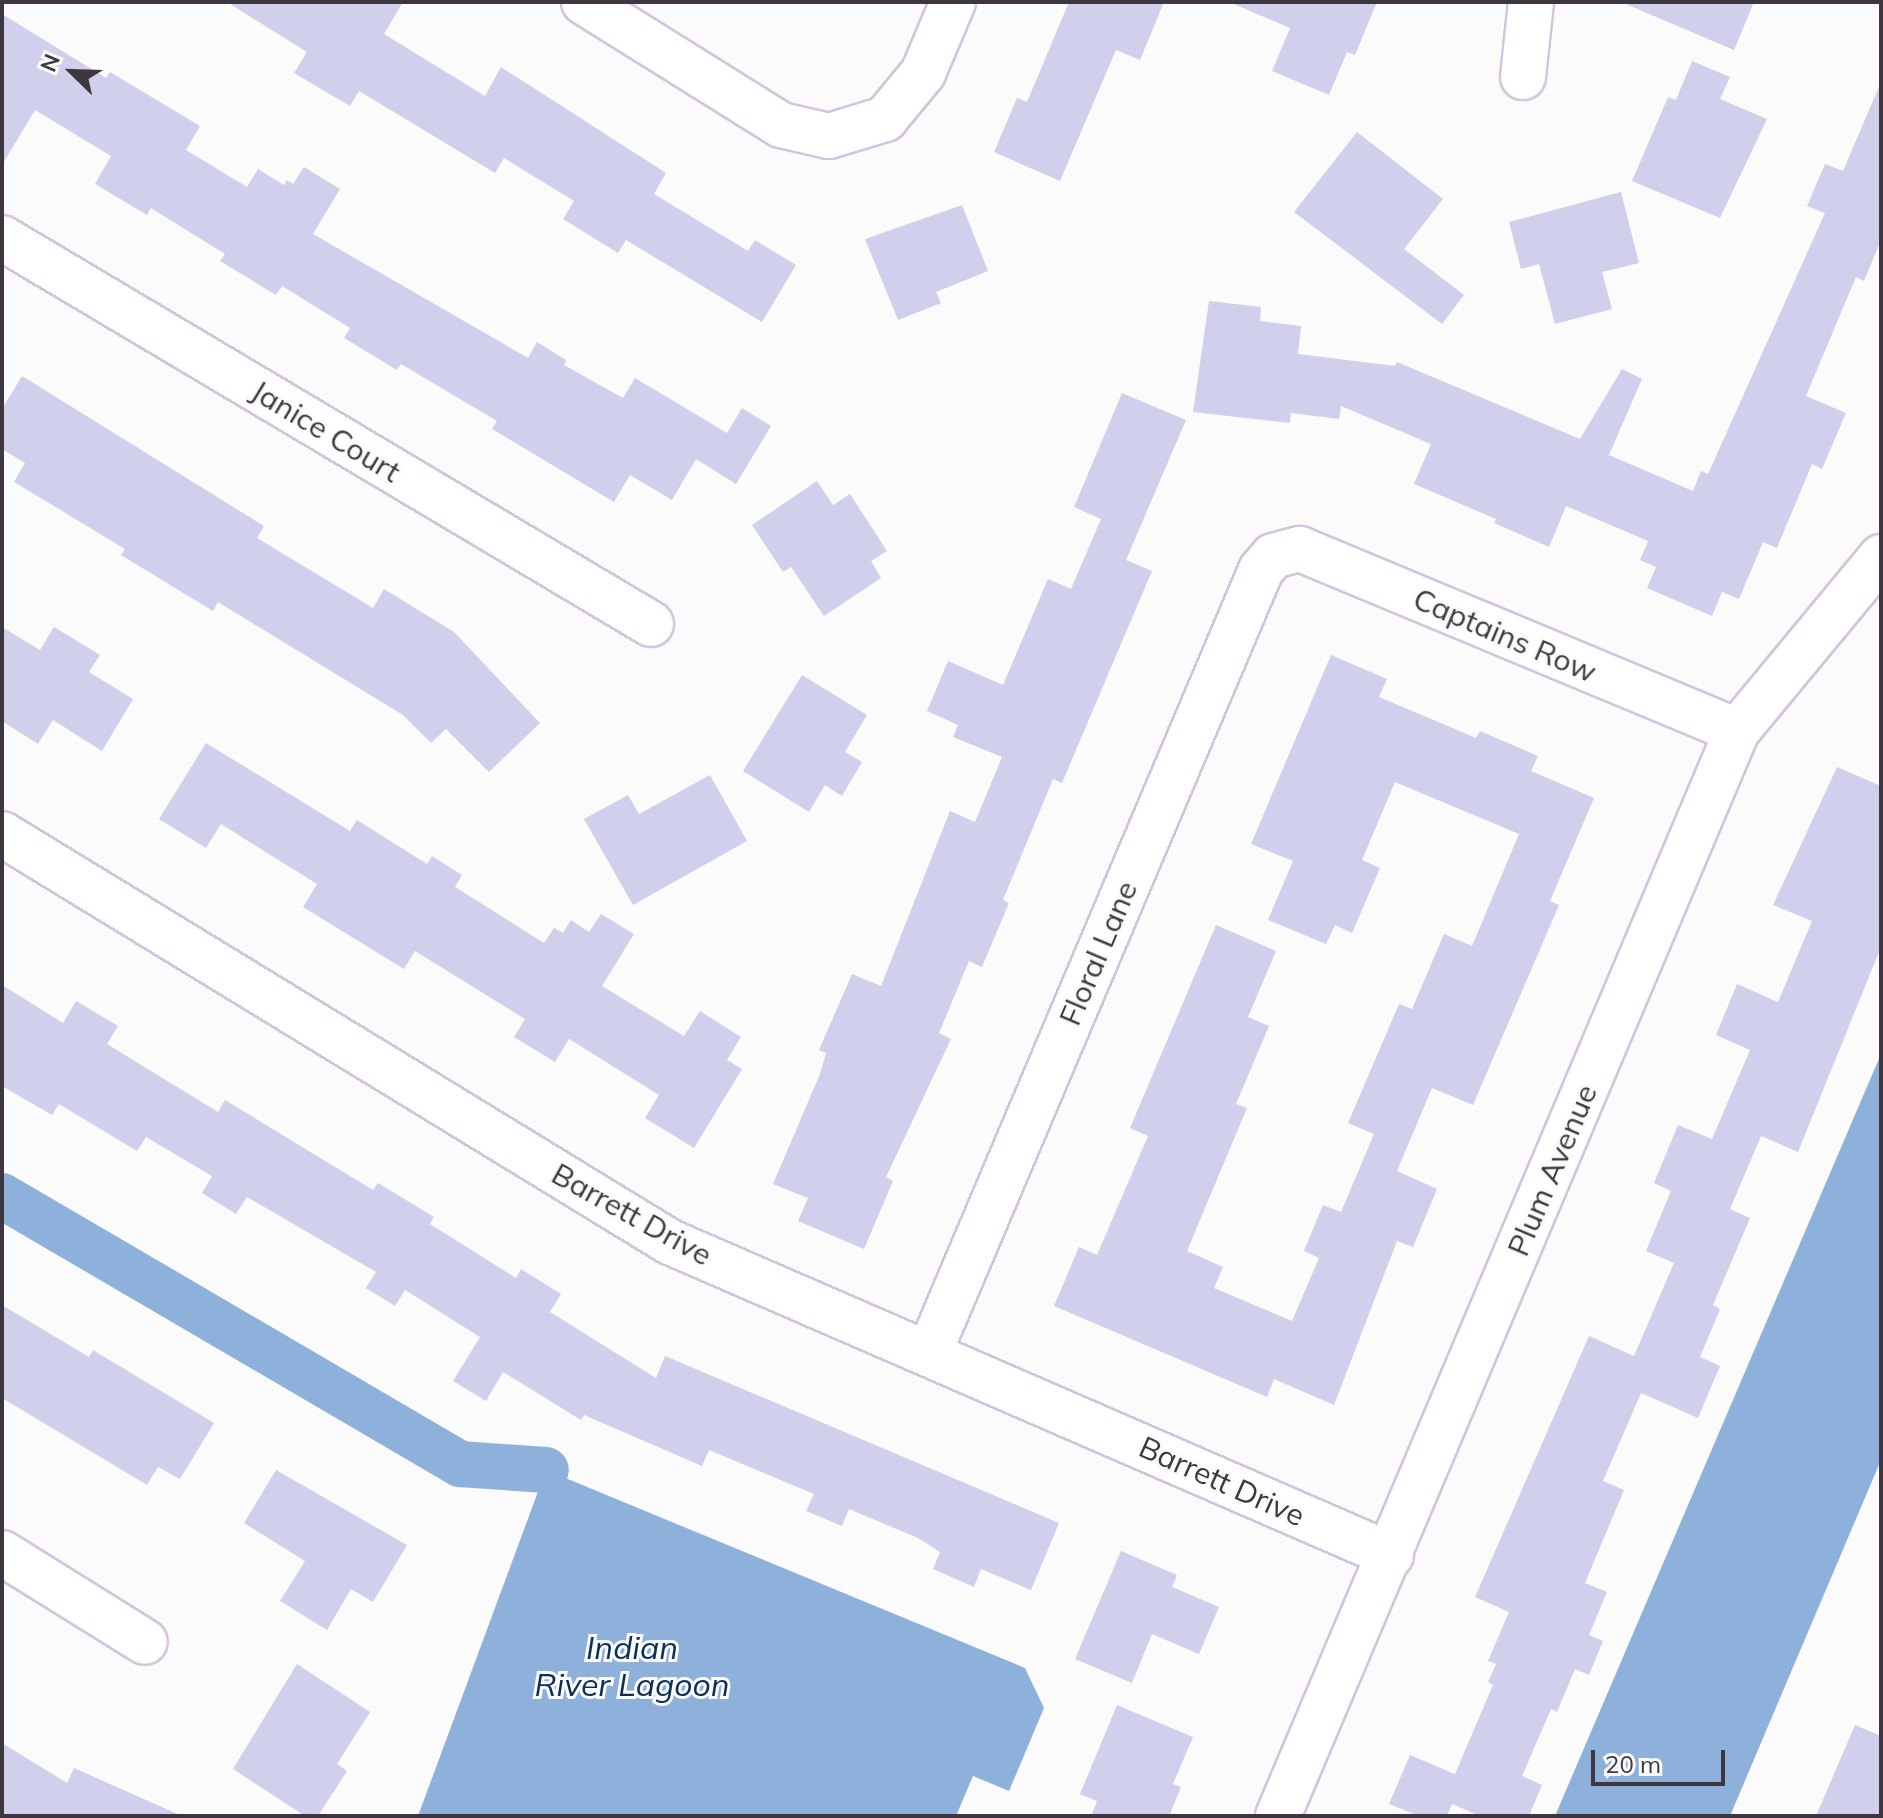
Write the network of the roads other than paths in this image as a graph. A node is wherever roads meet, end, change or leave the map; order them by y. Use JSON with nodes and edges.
{"nodes":[{"id":1,"x":584,"y":2,"type":"edge"},
{"id":2,"x":953,"y":2,"type":"edge"},
{"id":3,"x":1531,"y":2,"type":"edge"},
{"id":4,"x":1523,"y":77,"type":"dead end"},
{"id":5,"x":2,"y":238,"type":"edge"},
{"id":6,"x":1273,"y":556,"type":"joint"},
{"id":7,"x":1881,"y":557,"type":"edge"},
{"id":8,"x":651,"y":624,"type":"dead end"},
{"id":9,"x":1737,"y":731,"type":"junction"},
{"id":10,"x":2,"y":834,"type":"edge"},
{"id":11,"x":929,"y":1353,"type":"junction"},
{"id":12,"x":2,"y":1553,"type":"edge"},
{"id":13,"x":1391,"y":1555,"type":"junction"},
{"id":14,"x":145,"y":1642,"type":"dead end"},
{"id":15,"x":1278,"y":1816,"type":"edge"}],
"edges":[{"from":1,"to":2,"type":"street"},
{"from":3,"to":4,"type":"street"},
{"from":5,"to":8,"type":"street","name":"Janice Court"},
{"from":6,"to":9,"type":"street","name":"Captains Row"},
{"from":6,"to":11,"type":"street","name":"Floral Lane"},
{"from":7,"to":9,"type":"street","name":"Plum Avenue"},
{"from":9,"to":13,"type":"street","name":"Plum Avenue"},
{"from":10,"to":11,"type":"street","name":"Barrett Drive"},
{"from":11,"to":13,"type":"street","name":"Barrett Drive"},
{"from":12,"to":14,"type":"street"},
{"from":13,"to":15,"type":"street","name":"Plum Avenue"}]}
